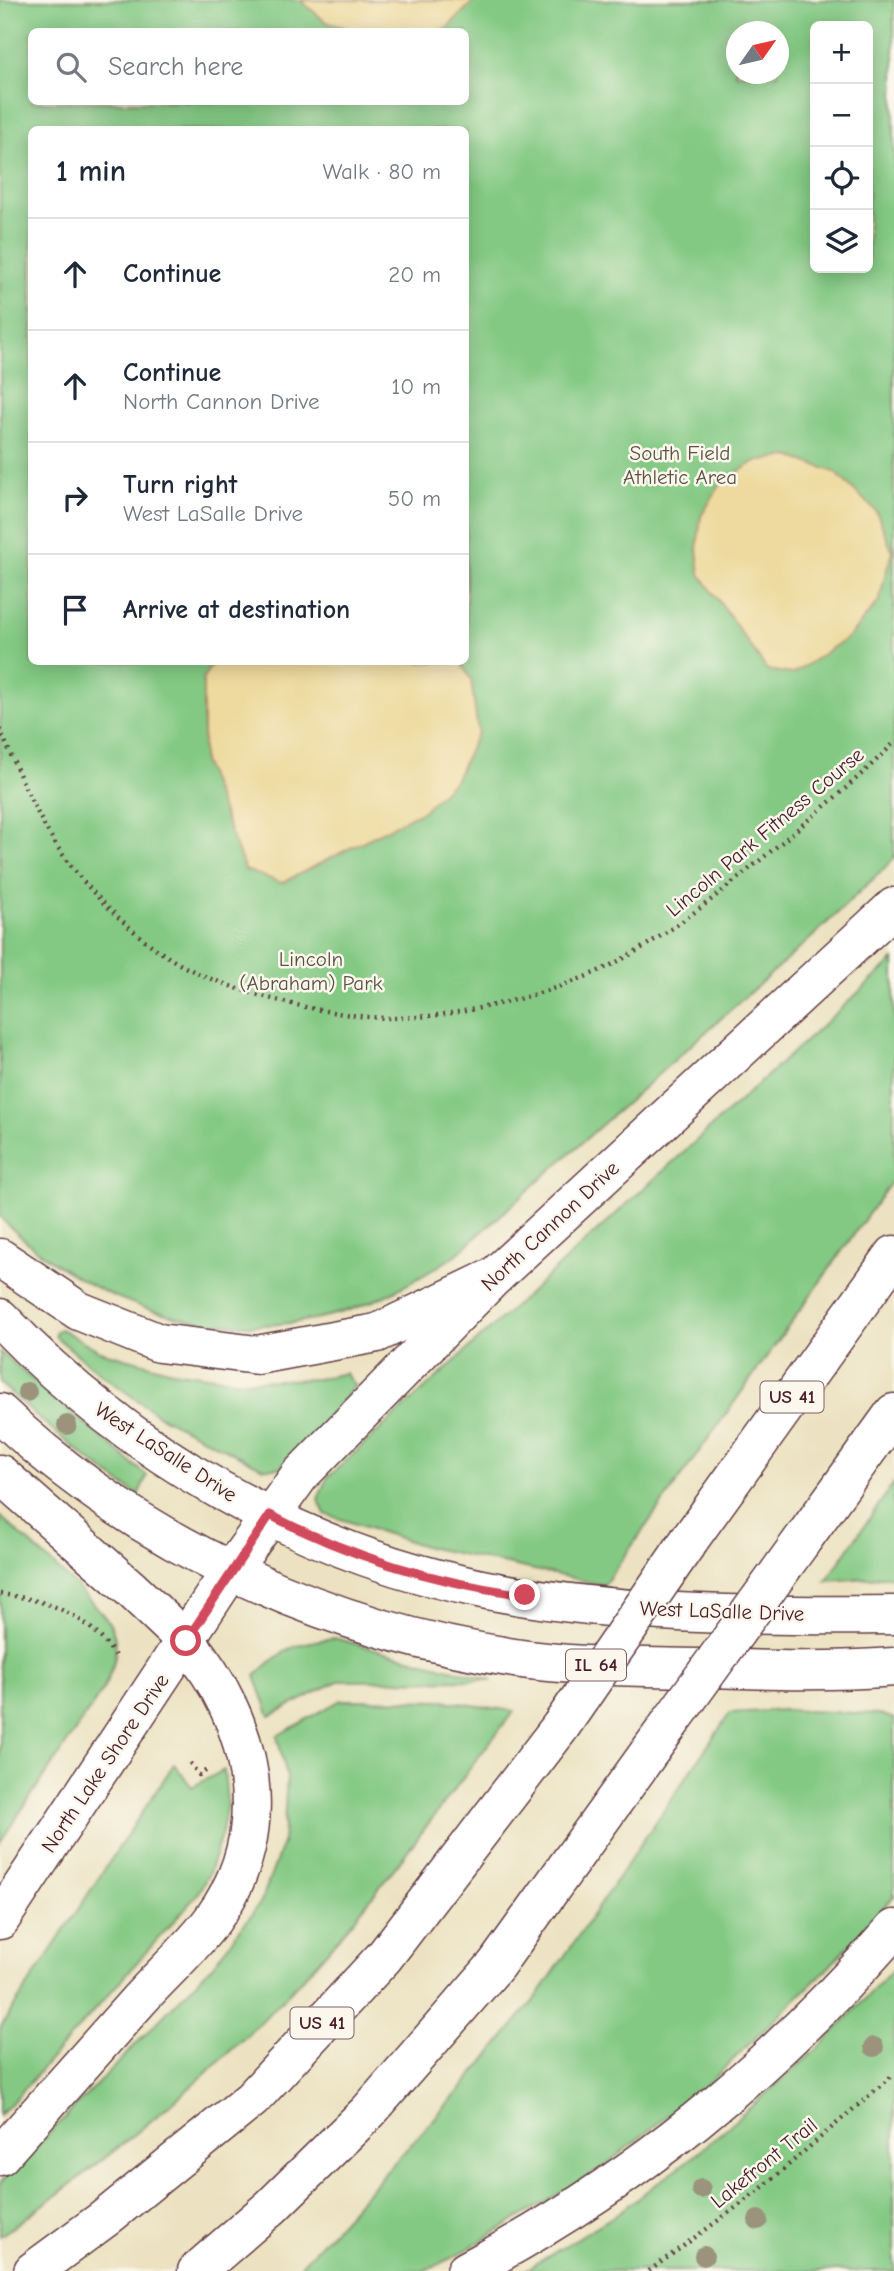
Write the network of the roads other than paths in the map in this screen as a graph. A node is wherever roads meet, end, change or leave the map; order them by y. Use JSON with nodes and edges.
{"nodes":[{"id":1,"x":894,"y":907,"type":"edge"},
{"id":2,"x":894,"y":1255,"type":"edge"},
{"id":3,"x":0,"y":1258,"type":"edge"},
{"id":4,"x":494,"y":1277,"type":"junction"},
{"id":5,"x":0,"y":1318,"type":"edge"},
{"id":6,"x":0,"y":1413,"type":"edge"},
{"id":7,"x":894,"y":1413,"type":"edge"},
{"id":8,"x":0,"y":1474,"type":"edge"},
{"id":9,"x":270,"y":1515,"type":"junction"},
{"id":10,"x":232,"y":1569,"type":"junction"},
{"id":11,"x":894,"y":1615,"type":"edge"},
{"id":12,"x":186,"y":1641,"type":"junction"},
{"id":13,"x":894,"y":1667,"type":"edge"},
{"id":14,"x":0,"y":1920,"type":"edge"},
{"id":15,"x":894,"y":1929,"type":"edge"},
{"id":16,"x":0,"y":2156,"type":"edge"},
{"id":17,"x":33,"y":2271,"type":"edge"},
{"id":18,"x":197,"y":2271,"type":"edge"},
{"id":19,"x":466,"y":2271,"type":"edge"}],
"edges":[{"from":1,"to":4,"type":"main road","name":"North Cannon Drive"},
{"from":2,"to":17,"type":"main road","number":"US 41","bridge":true},
{"from":3,"to":4,"type":"main road"},
{"from":4,"to":9,"type":"main road","name":"North Cannon Drive"},
{"from":5,"to":9,"type":"main road","name":"West LaSalle Drive"},
{"from":6,"to":10,"type":"main road","number":"IL 64"},
{"from":7,"to":18,"type":"main road","bridge":true},
{"from":8,"to":12,"type":"main road"},
{"from":9,"to":10,"type":"main road","name":"North Cannon Drive"},
{"from":9,"to":11,"type":"main road","name":"West LaSalle Drive"},
{"from":10,"to":12,"type":"main road","name":"North Lake Shore Drive"},
{"from":10,"to":13,"type":"main road","number":"IL 64"},
{"from":12,"to":14,"type":"main road","name":"North Lake Shore Drive"},
{"from":12,"to":16,"type":"main road"},
{"from":15,"to":19,"type":"main road"}]}
